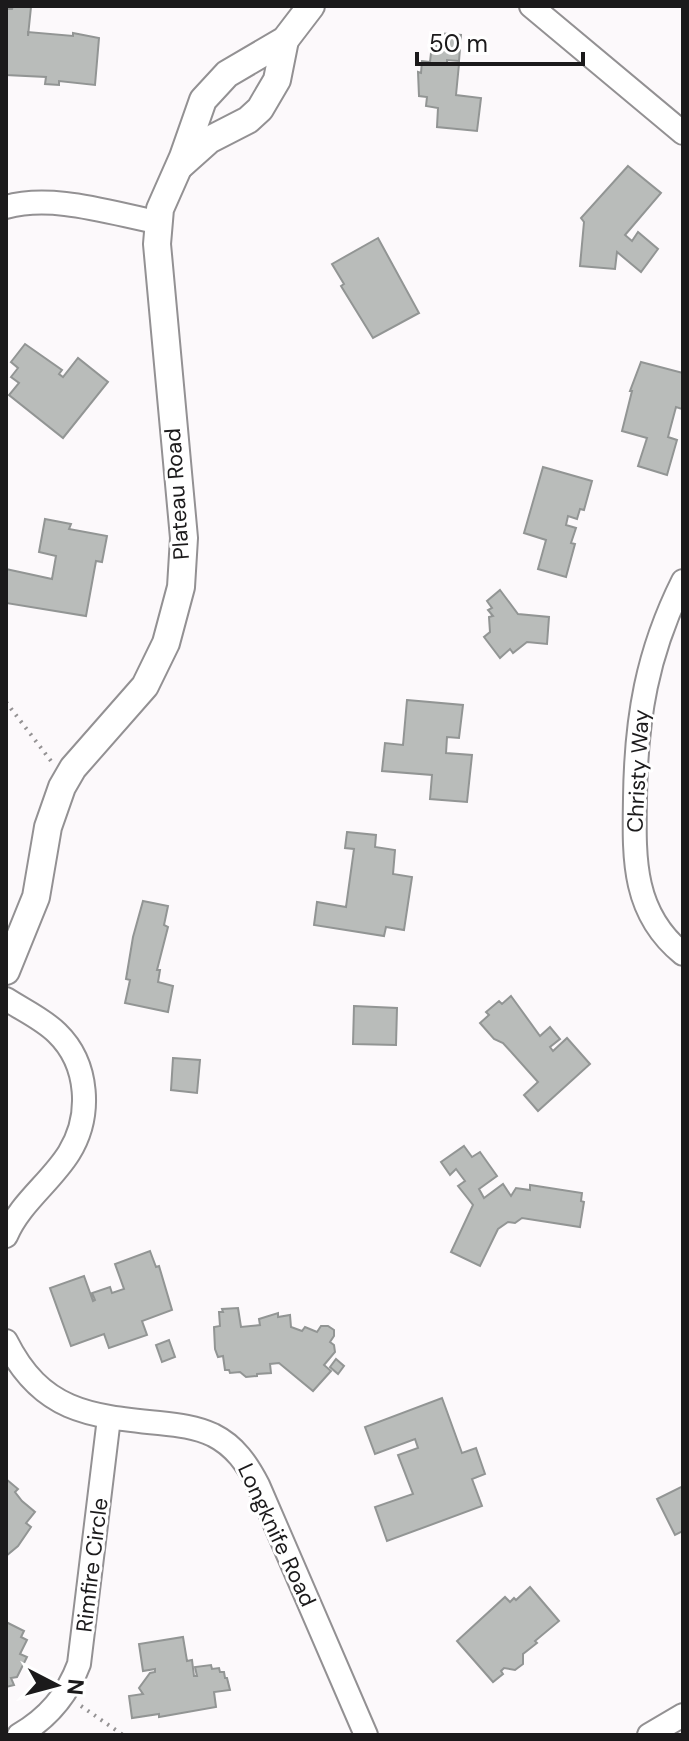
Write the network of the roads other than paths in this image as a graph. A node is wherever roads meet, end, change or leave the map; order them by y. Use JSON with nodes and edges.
{"nodes":[{"id":1,"x":311,"y":6,"type":"edge"},
{"id":2,"x":531,"y":6,"type":"edge"},
{"id":3,"x":285,"y":40,"type":"junction"},
{"id":4,"x":683,"y":133,"type":"edge"},
{"id":5,"x":178,"y":168,"type":"junction"},
{"id":6,"x":6,"y":207,"type":"edge"},
{"id":7,"x":157,"y":222,"type":"junction"},
{"id":8,"x":683,"y":581,"type":"edge"},
{"id":9,"x":683,"y":954,"type":"edge"},
{"id":10,"x":6,"y":971,"type":"edge"},
{"id":11,"x":6,"y":999,"type":"edge"},
{"id":12,"x":6,"y":1236,"type":"edge"},
{"id":13,"x":7,"y":1346,"type":"edge"},
{"id":14,"x":109,"y":1418,"type":"junction"},
{"id":15,"x":683,"y":1715,"type":"edge"},
{"id":16,"x":19,"y":1735,"type":"edge"},
{"id":17,"x":366,"y":1735,"type":"edge"},
{"id":18,"x":649,"y":1735,"type":"edge"}],
"edges":[{"from":1,"to":3,"type":"street","name":"Plateau Road"},
{"from":2,"to":4,"type":"street"},
{"from":3,"to":5,"type":"street","name":"Plateau Road"},
{"from":3,"to":5,"type":"street","name":"Plateau Road"},
{"from":5,"to":7,"type":"street","name":"Plateau Road"},
{"from":6,"to":7,"type":"street"},
{"from":7,"to":10,"type":"street","name":"Plateau Road"},
{"from":8,"to":9,"type":"street","name":"Christy Way"},
{"from":11,"to":12,"type":"street"},
{"from":13,"to":14,"type":"street","name":"Longknife Road"},
{"from":14,"to":16,"type":"street","name":"Rimfire Circle"},
{"from":14,"to":17,"type":"street","name":"Longknife Road"},
{"from":15,"to":18,"type":"street"}]}
